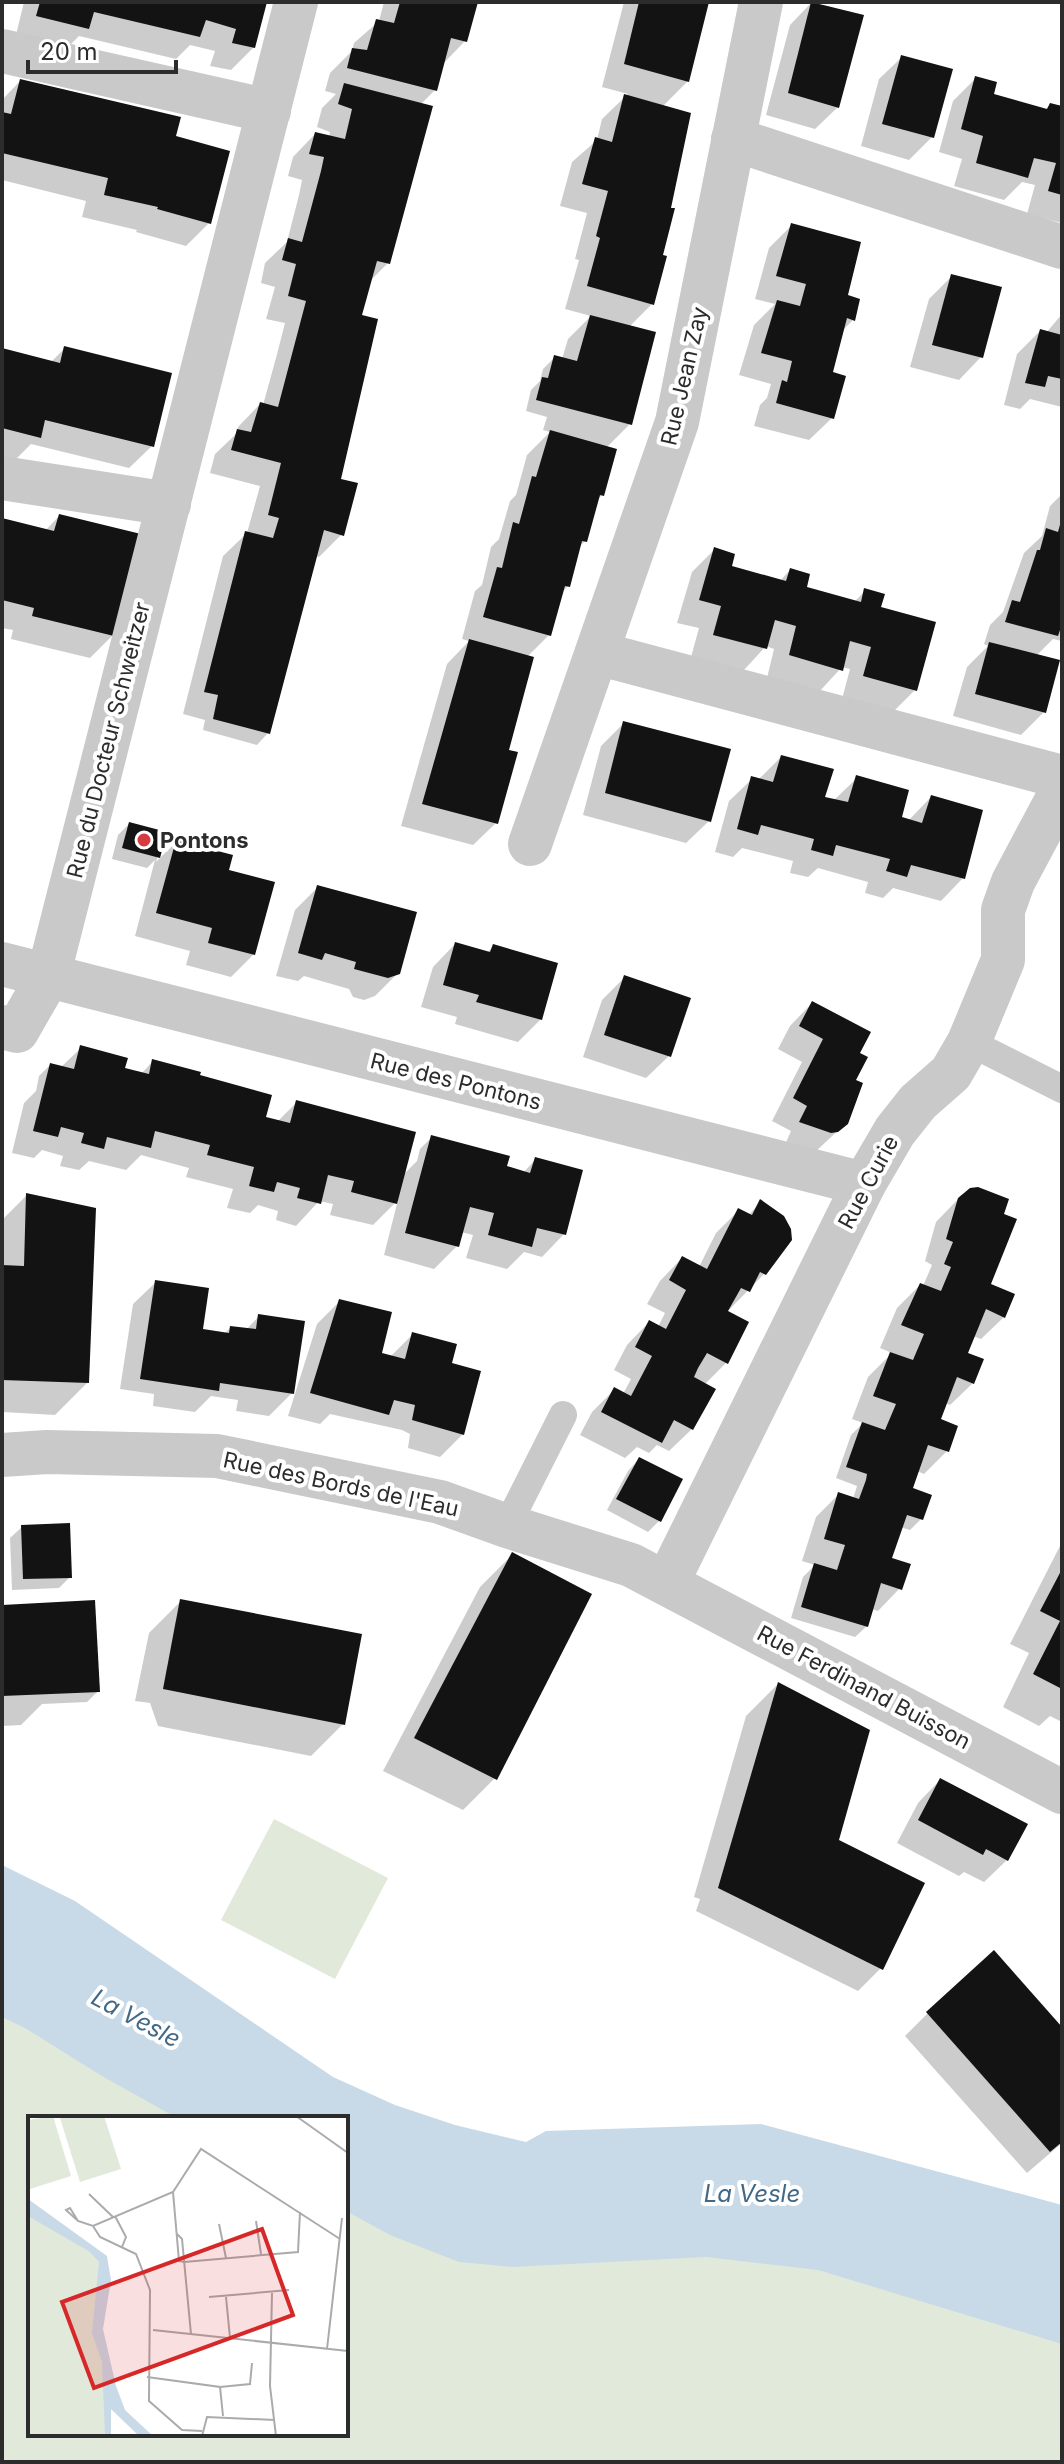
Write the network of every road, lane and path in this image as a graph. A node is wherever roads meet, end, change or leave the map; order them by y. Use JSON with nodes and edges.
{"nodes":[{"id":1,"x":296,"y":2,"type":"edge"},
{"id":2,"x":761,"y":2,"type":"edge"},
{"id":3,"x":2,"y":51,"type":"edge"},
{"id":4,"x":269,"y":111,"type":"junction"},
{"id":5,"x":733,"y":139,"type":"junction"},
{"id":6,"x":1062,"y":247,"type":"edge"},
{"id":7,"x":2,"y":478,"type":"edge"},
{"id":8,"x":169,"y":504,"type":"junction"},
{"id":9,"x":597,"y":653,"type":"junction"},
{"id":10,"x":1062,"y":777,"type":"edge"},
{"id":11,"x":1062,"y":790,"type":"edge"},
{"id":12,"x":530,"y":844,"type":"dead end"},
{"id":13,"x":2,"y":964,"type":"edge"},
{"id":14,"x":48,"y":977,"type":"junction"},
{"id":15,"x":2,"y":1027,"type":"edge"},
{"id":16,"x":969,"y":1042,"type":"junction"},
{"id":17,"x":1062,"y":1089,"type":"edge"},
{"id":18,"x":864,"y":1184,"type":"junction"},
{"id":19,"x":563,"y":1415,"type":"dead end"},
{"id":20,"x":2,"y":1455,"type":"edge"},
{"id":21,"x":507,"y":1526,"type":"junction"},
{"id":22,"x":667,"y":1583,"type":"junction"},
{"id":23,"x":1062,"y":1792,"type":"edge"}],
"edges":[{"from":1,"to":4,"type":"street","name":"Rue du Docteur Schweitzer"},
{"from":2,"to":5,"type":"street","name":"Rue Jean Zay"},
{"from":3,"to":4,"type":"street"},
{"from":4,"to":8,"type":"street","name":"Rue du Docteur Schweitzer"},
{"from":5,"to":6,"type":"street"},
{"from":5,"to":9,"type":"street","name":"Rue Jean Zay"},
{"from":7,"to":8,"type":"street"},
{"from":8,"to":14,"type":"street","name":"Rue du Docteur Schweitzer"},
{"from":9,"to":10,"type":"street"},
{"from":9,"to":12,"type":"street","name":"Rue Jean Zay"},
{"from":11,"to":16,"type":"street","name":"Rue Curie"},
{"from":13,"to":14,"type":"street","name":"Rue des Pontons"},
{"from":14,"to":15,"type":"street"},
{"from":14,"to":18,"type":"street","name":"Rue des Pontons"},
{"from":16,"to":17,"type":"lane"},
{"from":16,"to":18,"type":"street","name":"Rue Curie"},
{"from":18,"to":22,"type":"street","name":"Rue Curie"},
{"from":19,"to":21,"type":"lane"},
{"from":20,"to":21,"type":"street","name":"Rue des Bords de l'Eau"},
{"from":21,"to":22,"type":"street","name":"Rue des Bords de l'Eau"},
{"from":22,"to":23,"type":"street","name":"Rue Ferdinand Buisson"}]}
